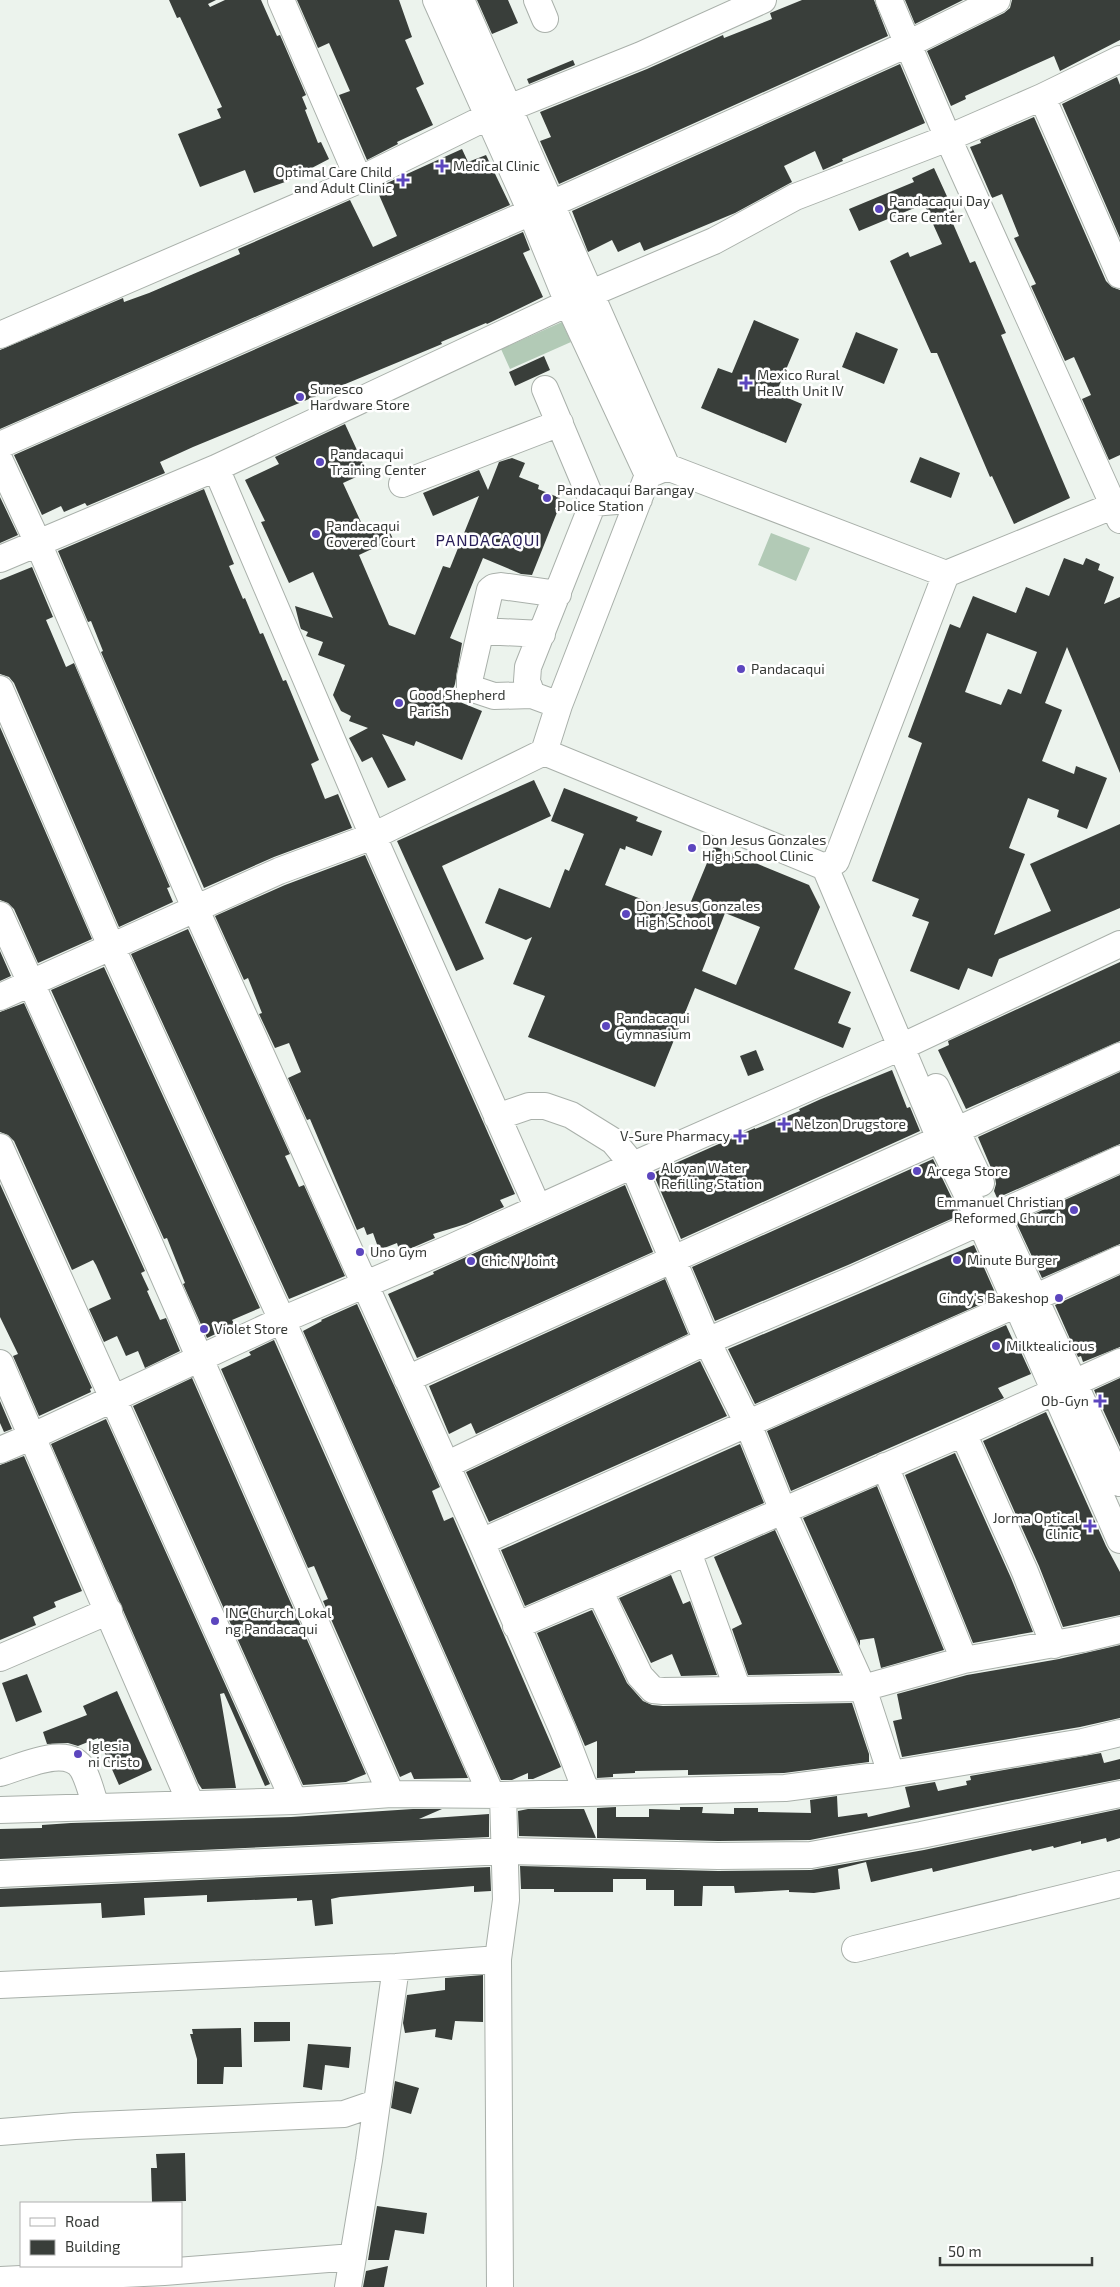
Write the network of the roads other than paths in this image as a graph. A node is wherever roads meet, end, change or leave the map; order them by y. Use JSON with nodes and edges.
{"nodes":[{"id":1,"x":281,"y":0,"type":"edge"},
{"id":2,"x":436,"y":0,"type":"edge"},
{"id":3,"x":461,"y":0,"type":"edge"},
{"id":4,"x":763,"y":0,"type":"edge"},
{"id":5,"x":889,"y":0,"type":"edge"},
{"id":6,"x":997,"y":0,"type":"edge"},
{"id":7,"x":908,"y":44,"type":"junction"},
{"id":8,"x":1120,"y":58,"type":"edge"},
{"id":9,"x":1042,"y":98,"type":"junction"},
{"id":10,"x":499,"y":112,"type":"junction"},
{"id":11,"x":948,"y":138,"type":"junction"},
{"id":12,"x":359,"y":180,"type":"junction"},
{"id":13,"x":541,"y":208,"type":"junction"},
{"id":14,"x":1120,"y":275,"type":"edge"},
{"id":15,"x":579,"y":299,"type":"junction"},
{"id":16,"x":0,"y":335,"type":"edge"},
{"id":17,"x":545,"y":389,"type":"dead end"},
{"id":18,"x":560,"y":423,"type":"junction"},
{"id":19,"x":0,"y":445,"type":"edge"},
{"id":20,"x":0,"y":461,"type":"edge"},
{"id":21,"x":216,"y":468,"type":"junction"},
{"id":22,"x":651,"y":480,"type":"junction"},
{"id":23,"x":402,"y":484,"type":"dead end"},
{"id":24,"x":593,"y":503,"type":"junction"},
{"id":25,"x":1118,"y":510,"type":"edge"},
{"id":26,"x":38,"y":543,"type":"junction"},
{"id":27,"x":0,"y":559,"type":"edge"},
{"id":28,"x":946,"y":574,"type":"junction"},
{"id":29,"x":558,"y":594,"type":"junction"},
{"id":30,"x":481,"y":631,"type":"junction"},
{"id":31,"x":542,"y":634,"type":"junction"},
{"id":32,"x":0,"y":689,"type":"edge"},
{"id":33,"x":532,"y":695,"type":"junction"},
{"id":34,"x":559,"y":705,"type":"junction"},
{"id":35,"x":544,"y":752,"type":"junction"},
{"id":36,"x":373,"y":836,"type":"junction"},
{"id":37,"x":830,"y":864,"type":"junction"},
{"id":38,"x":196,"y":910,"type":"junction"},
{"id":39,"x":0,"y":915,"type":"edge"},
{"id":40,"x":1120,"y":944,"type":"edge"},
{"id":41,"x":111,"y":946,"type":"junction"},
{"id":42,"x":30,"y":984,"type":"junction"},
{"id":43,"x":0,"y":997,"type":"edge"},
{"id":44,"x":908,"y":1044,"type":"junction"},
{"id":45,"x":1120,"y":1056,"type":"edge"},
{"id":46,"x":497,"y":1117,"type":"junction"},
{"id":47,"x":949,"y":1135,"type":"junction"},
{"id":48,"x":0,"y":1147,"type":"edge"},
{"id":49,"x":1120,"y":1159,"type":"edge"},
{"id":50,"x":633,"y":1165,"type":"junction"},
{"id":51,"x":538,"y":1208,"type":"junction"},
{"id":52,"x":988,"y":1218,"type":"junction"},
{"id":53,"x":673,"y":1258,"type":"junction"},
{"id":54,"x":1120,"y":1259,"type":"edge"},
{"id":55,"x":365,"y":1283,"type":"junction"},
{"id":56,"x":1026,"y":1301,"type":"junction"},
{"id":57,"x":282,"y":1320,"type":"junction"},
{"id":58,"x":706,"y":1340,"type":"junction"},
{"id":59,"x":200,"y":1359,"type":"junction"},
{"id":60,"x":1120,"y":1362,"type":"edge"},
{"id":61,"x":0,"y":1363,"type":"edge"},
{"id":62,"x":407,"y":1379,"type":"junction"},
{"id":63,"x":1064,"y":1387,"type":"junction"},
{"id":64,"x":113,"y":1399,"type":"junction"},
{"id":65,"x":748,"y":1424,"type":"junction"},
{"id":66,"x":963,"y":1433,"type":"junction"},
{"id":67,"x":33,"y":1436,"type":"junction"},
{"id":68,"x":0,"y":1450,"type":"edge"},
{"id":69,"x":446,"y":1466,"type":"junction"},
{"id":70,"x":885,"y":1466,"type":"junction"},
{"id":71,"x":1117,"y":1467,"type":"edge"},
{"id":72,"x":783,"y":1511,"type":"junction"},
{"id":73,"x":1120,"y":1540,"type":"edge"},
{"id":74,"x":481,"y":1542,"type":"junction"},
{"id":75,"x":688,"y":1552,"type":"junction"},
{"id":76,"x":599,"y":1590,"type":"junction"},
{"id":77,"x":109,"y":1611,"type":"junction"},
{"id":78,"x":516,"y":1626,"type":"junction"},
{"id":79,"x":1120,"y":1630,"type":"edge"},
{"id":80,"x":1054,"y":1644,"type":"junction"},
{"id":81,"x":0,"y":1658,"type":"edge"},
{"id":82,"x":964,"y":1660,"type":"junction"},
{"id":83,"x":863,"y":1688,"type":"junction"},
{"id":84,"x":738,"y":1690,"type":"junction"},
{"id":85,"x":1120,"y":1733,"type":"edge"},
{"id":86,"x":0,"y":1773,"type":"edge"},
{"id":87,"x":891,"y":1774,"type":"junction"},
{"id":88,"x":586,"y":1791,"type":"junction"},
{"id":89,"x":391,"y":1794,"type":"junction"},
{"id":90,"x":497,"y":1794,"type":"junction"},
{"id":91,"x":1120,"y":1794,"type":"edge"},
{"id":92,"x":294,"y":1801,"type":"junction"},
{"id":93,"x":191,"y":1804,"type":"junction"},
{"id":94,"x":96,"y":1807,"type":"junction"},
{"id":95,"x":0,"y":1810,"type":"edge"},
{"id":96,"x":506,"y":1851,"type":"junction"},
{"id":97,"x":0,"y":1874,"type":"edge"},
{"id":98,"x":1120,"y":1884,"type":"edge"},
{"id":99,"x":856,"y":1949,"type":"dead end"},
{"id":100,"x":498,"y":1959,"type":"junction"},
{"id":101,"x":396,"y":1967,"type":"junction"},
{"id":102,"x":0,"y":1985,"type":"edge"},
{"id":103,"x":376,"y":2103,"type":"junction"},
{"id":104,"x":0,"y":2132,"type":"edge"},
{"id":105,"x":353,"y":2257,"type":"junction"},
{"id":106,"x":0,"y":2280,"type":"edge"},
{"id":107,"x":348,"y":2287,"type":"edge"},
{"id":108,"x":500,"y":2287,"type":"edge"}],
"edges":[{"from":1,"to":12,"type":"street"},
{"from":2,"to":10,"type":"street"},
{"from":3,"to":10,"type":"street"},
{"from":4,"to":10,"type":"street"},
{"from":5,"to":7,"type":"street"},
{"from":6,"to":7,"type":"street"},
{"from":7,"to":11,"type":"street"},
{"from":7,"to":13,"type":"street"},
{"from":8,"to":9,"type":"street"},
{"from":9,"to":11,"type":"street"},
{"from":9,"to":14,"type":"street"},
{"from":10,"to":12,"type":"street"},
{"from":10,"to":13,"type":"street"},
{"from":11,"to":15,"type":"street"},
{"from":11,"to":25,"type":"street"},
{"from":12,"to":16,"type":"street"},
{"from":13,"to":15,"type":"street"},
{"from":13,"to":19,"type":"street"},
{"from":15,"to":21,"type":"street"},
{"from":15,"to":22,"type":"street"},
{"from":17,"to":18,"type":"street"},
{"from":18,"to":23,"type":"street"},
{"from":18,"to":24,"type":"street"},
{"from":20,"to":26,"type":"street"},
{"from":21,"to":26,"type":"street"},
{"from":21,"to":36,"type":"street"},
{"from":22,"to":24,"type":"street"},
{"from":22,"to":28,"type":"street"},
{"from":22,"to":34,"type":"street"},
{"from":24,"to":29,"type":"street"},
{"from":25,"to":28,"type":"street"},
{"from":26,"to":27,"type":"street"},
{"from":26,"to":38,"type":"street"},
{"from":28,"to":37,"type":"street"},
{"from":29,"to":30,"type":"street"},
{"from":29,"to":31,"type":"street"},
{"from":30,"to":31,"type":"street"},
{"from":30,"to":33,"type":"street"},
{"from":31,"to":33,"type":"street"},
{"from":32,"to":41,"type":"street"},
{"from":33,"to":34,"type":"street"},
{"from":34,"to":35,"type":"street"},
{"from":35,"to":36,"type":"street"},
{"from":35,"to":37,"type":"street"},
{"from":36,"to":38,"type":"street"},
{"from":36,"to":46,"type":"street"},
{"from":37,"to":44,"type":"street"},
{"from":38,"to":41,"type":"street"},
{"from":38,"to":55,"type":"street"},
{"from":39,"to":42,"type":"street"},
{"from":40,"to":44,"type":"street"},
{"from":41,"to":42,"type":"street"},
{"from":41,"to":57,"type":"street"},
{"from":42,"to":43,"type":"street"},
{"from":42,"to":59,"type":"street"},
{"from":44,"to":47,"type":"street"},
{"from":44,"to":50,"type":"street"},
{"from":45,"to":47,"type":"street"},
{"from":46,"to":50,"type":"street"},
{"from":46,"to":51,"type":"street"},
{"from":47,"to":52,"type":"street"},
{"from":47,"to":53,"type":"street"},
{"from":48,"to":64,"type":"street"},
{"from":49,"to":52,"type":"street"},
{"from":50,"to":51,"type":"street"},
{"from":50,"to":53,"type":"street"},
{"from":51,"to":55,"type":"street"},
{"from":52,"to":56,"type":"street"},
{"from":52,"to":58,"type":"street"},
{"from":53,"to":58,"type":"street"},
{"from":53,"to":62,"type":"street"},
{"from":54,"to":56,"type":"street"},
{"from":55,"to":57,"type":"street"},
{"from":55,"to":62,"type":"street"},
{"from":56,"to":63,"type":"street"},
{"from":56,"to":65,"type":"street"},
{"from":57,"to":59,"type":"street"},
{"from":57,"to":90,"type":"street"},
{"from":58,"to":65,"type":"street"},
{"from":58,"to":69,"type":"street"},
{"from":59,"to":64,"type":"street"},
{"from":59,"to":89,"type":"street"},
{"from":60,"to":63,"type":"street"},
{"from":61,"to":67,"type":"street"},
{"from":62,"to":69,"type":"street"},
{"from":63,"to":66,"type":"street"},
{"from":63,"to":71,"type":"street"},
{"from":63,"to":73,"type":"street"},
{"from":64,"to":67,"type":"street"},
{"from":64,"to":92,"type":"street"},
{"from":65,"to":72,"type":"street"},
{"from":65,"to":74,"type":"street"},
{"from":66,"to":70,"type":"street"},
{"from":66,"to":80,"type":"street"},
{"from":67,"to":68,"type":"street"},
{"from":67,"to":77,"type":"street"},
{"from":69,"to":74,"type":"street"},
{"from":70,"to":72,"type":"street"},
{"from":70,"to":82,"type":"street"},
{"from":72,"to":75,"type":"street"},
{"from":72,"to":83,"type":"street"},
{"from":74,"to":78,"type":"street"},
{"from":75,"to":76,"type":"street"},
{"from":75,"to":84,"type":"street"},
{"from":76,"to":78,"type":"street"},
{"from":76,"to":84,"type":"street"},
{"from":77,"to":81,"type":"street"},
{"from":77,"to":93,"type":"street"},
{"from":78,"to":88,"type":"street"},
{"from":79,"to":80,"type":"street"},
{"from":80,"to":82,"type":"street"},
{"from":82,"to":83,"type":"street"},
{"from":83,"to":84,"type":"street"},
{"from":83,"to":87,"type":"street"},
{"from":85,"to":87,"type":"street"},
{"from":86,"to":94,"type":"street"},
{"from":87,"to":88,"type":"street"},
{"from":88,"to":90,"type":"street"},
{"from":89,"to":90,"type":"street"},
{"from":89,"to":92,"type":"street"},
{"from":90,"to":96,"type":"street"},
{"from":91,"to":96,"type":"street"},
{"from":92,"to":93,"type":"street"},
{"from":93,"to":94,"type":"street"},
{"from":94,"to":95,"type":"street"},
{"from":96,"to":97,"type":"street"},
{"from":96,"to":100,"type":"street"},
{"from":98,"to":99,"type":"street"},
{"from":100,"to":101,"type":"street"},
{"from":100,"to":108,"type":"street"},
{"from":101,"to":102,"type":"street"},
{"from":101,"to":103,"type":"street"},
{"from":103,"to":104,"type":"street"},
{"from":103,"to":105,"type":"street"},
{"from":105,"to":106,"type":"street"},
{"from":105,"to":107,"type":"street"}]}
